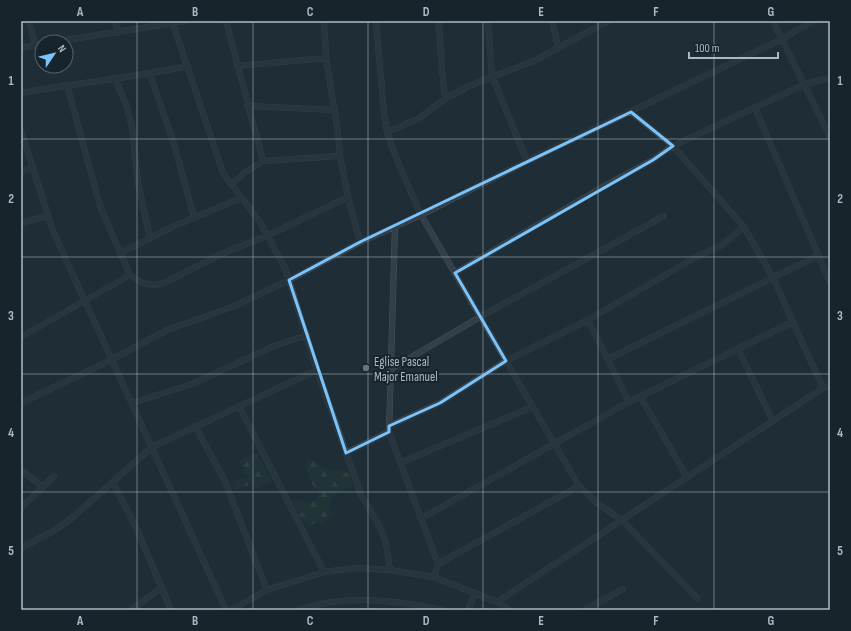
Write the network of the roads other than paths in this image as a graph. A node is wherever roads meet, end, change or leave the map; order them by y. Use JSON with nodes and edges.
{"nodes":[{"id":1,"x":29,"y":21,"type":"edge"},
{"id":2,"x":115,"y":21,"type":"edge"},
{"id":3,"x":187,"y":21,"type":"edge"},
{"id":4,"x":226,"y":21,"type":"edge"},
{"id":5,"x":324,"y":21,"type":"edge"},
{"id":6,"x":376,"y":21,"type":"edge"},
{"id":7,"x":439,"y":21,"type":"edge"},
{"id":8,"x":488,"y":21,"type":"edge"},
{"id":9,"x":552,"y":21,"type":"edge"},
{"id":10,"x":608,"y":21,"type":"edge"},
{"id":11,"x":774,"y":21,"type":"edge"},
{"id":12,"x":814,"y":21,"type":"edge"},
{"id":13,"x":172,"y":22,"type":"edge"},
{"id":14,"x":118,"y":33,"type":"junction"},
{"id":15,"x":74,"y":39,"type":"edge"},
{"id":16,"x":782,"y":39,"type":"junction"},
{"id":17,"x":34,"y":41,"type":"edge"},
{"id":18,"x":34,"y":45,"type":"edge"},
{"id":19,"x":21,"y":48,"type":"edge"},
{"id":20,"x":558,"y":48,"type":"junction"},
{"id":21,"x":326,"y":58,"type":"junction"},
{"id":22,"x":187,"y":66,"type":"junction"},
{"id":23,"x":237,"y":66,"type":"junction"},
{"id":24,"x":150,"y":74,"type":"junction"},
{"id":25,"x":492,"y":76,"type":"junction"},
{"id":26,"x":115,"y":78,"type":"junction"},
{"id":27,"x":830,"y":78,"type":"edge"},
{"id":28,"x":805,"y":84,"type":"junction"},
{"id":29,"x":67,"y":85,"type":"junction"},
{"id":30,"x":21,"y":93,"type":"edge"},
{"id":31,"x":445,"y":99,"type":"junction"},
{"id":32,"x":247,"y":106,"type":"junction"},
{"id":33,"x":755,"y":108,"type":"junction"},
{"id":34,"x":335,"y":110,"type":"junction"},
{"id":35,"x":631,"y":112,"type":"junction"},
{"id":36,"x":21,"y":131,"type":"edge"},
{"id":37,"x":387,"y":132,"type":"junction"},
{"id":38,"x":830,"y":137,"type":"edge"},
{"id":39,"x":674,"y":146,"type":"junction"},
{"id":40,"x":340,"y":156,"type":"junction"},
{"id":41,"x":263,"y":161,"type":"junction"},
{"id":42,"x":527,"y":161,"type":"junction"},
{"id":43,"x":33,"y":168,"type":"junction"},
{"id":44,"x":21,"y":171,"type":"edge"},
{"id":45,"x":231,"y":185,"type":"junction"},
{"id":46,"x":348,"y":197,"type":"junction"},
{"id":47,"x":241,"y":198,"type":"junction"},
{"id":48,"x":420,"y":215,"type":"junction"},
{"id":49,"x":47,"y":216,"type":"junction"},
{"id":50,"x":664,"y":216,"type":"dead end"},
{"id":51,"x":194,"y":217,"type":"junction"},
{"id":52,"x":21,"y":223,"type":"edge"},
{"id":53,"x":395,"y":226,"type":"junction"},
{"id":54,"x":744,"y":227,"type":"junction"},
{"id":55,"x":268,"y":235,"type":"junction"},
{"id":56,"x":150,"y":238,"type":"junction"},
{"id":57,"x":360,"y":242,"type":"junction"},
{"id":58,"x":121,"y":253,"type":"junction"},
{"id":59,"x":819,"y":255,"type":"junction"},
{"id":60,"x":455,"y":273,"type":"junction"},
{"id":61,"x":130,"y":275,"type":"junction"},
{"id":62,"x":773,"y":278,"type":"junction"},
{"id":63,"x":289,"y":280,"type":"junction"},
{"id":64,"x":830,"y":282,"type":"edge"},
{"id":65,"x":84,"y":301,"type":"junction"},
{"id":66,"x":480,"y":317,"type":"junction"},
{"id":67,"x":588,"y":320,"type":"junction"},
{"id":68,"x":793,"y":322,"type":"junction"},
{"id":69,"x":306,"y":335,"type":"junction"},
{"id":70,"x":21,"y":337,"type":"edge"},
{"id":71,"x":738,"y":349,"type":"junction"},
{"id":72,"x":608,"y":359,"type":"junction"},
{"id":73,"x":111,"y":360,"type":"junction"},
{"id":74,"x":506,"y":361,"type":"junction"},
{"id":75,"x":391,"y":369,"type":"junction"},
{"id":76,"x":318,"y":370,"type":"junction"},
{"id":77,"x":830,"y":386,"type":"edge"},
{"id":78,"x":823,"y":388,"type":"junction"},
{"id":79,"x":640,"y":396,"type":"junction"},
{"id":80,"x":132,"y":402,"type":"junction"},
{"id":81,"x":629,"y":402,"type":"junction"},
{"id":82,"x":21,"y":403,"type":"edge"},
{"id":83,"x":239,"y":406,"type":"junction"},
{"id":84,"x":532,"y":407,"type":"junction"},
{"id":85,"x":774,"y":421,"type":"junction"},
{"id":86,"x":195,"y":426,"type":"junction"},
{"id":87,"x":389,"y":429,"type":"junction"},
{"id":88,"x":554,"y":443,"type":"junction"},
{"id":89,"x":152,"y":447,"type":"junction"},
{"id":90,"x":346,"y":453,"type":"junction"},
{"id":91,"x":400,"y":463,"type":"junction"},
{"id":92,"x":21,"y":470,"type":"edge"},
{"id":93,"x":54,"y":476,"type":"dead end"},
{"id":94,"x":687,"y":477,"type":"junction"},
{"id":95,"x":113,"y":483,"type":"junction"},
{"id":96,"x":42,"y":486,"type":"junction"},
{"id":97,"x":579,"y":486,"type":"junction"},
{"id":98,"x":21,"y":508,"type":"edge"},
{"id":99,"x":422,"y":518,"type":"junction"},
{"id":100,"x":622,"y":520,"type":"junction"},
{"id":101,"x":21,"y":548,"type":"edge"},
{"id":102,"x":438,"y":564,"type":"junction"},
{"id":103,"x":390,"y":570,"type":"junction"},
{"id":104,"x":324,"y":572,"type":"junction"},
{"id":105,"x":434,"y":577,"type":"junction"},
{"id":106,"x":161,"y":588,"type":"junction"},
{"id":107,"x":623,"y":589,"type":"dead end"},
{"id":108,"x":267,"y":590,"type":"junction"},
{"id":109,"x":475,"y":594,"type":"junction"},
{"id":110,"x":697,"y":598,"type":"dead end"},
{"id":111,"x":497,"y":602,"type":"junction"},
{"id":112,"x":131,"y":610,"type":"edge"},
{"id":113,"x":171,"y":610,"type":"edge"},
{"id":114,"x":226,"y":610,"type":"edge"},
{"id":115,"x":231,"y":610,"type":"edge"},
{"id":116,"x":301,"y":610,"type":"edge"},
{"id":117,"x":441,"y":610,"type":"edge"},
{"id":118,"x":468,"y":610,"type":"edge"},
{"id":119,"x":509,"y":610,"type":"edge"},
{"id":120,"x":585,"y":610,"type":"edge"}],
"edges":[{"from":1,"to":17,"type":"street"},
{"from":2,"to":14,"type":"street"},
{"from":3,"to":13,"type":"street"},
{"from":4,"to":23,"type":"street"},
{"from":5,"to":21,"type":"street"},
{"from":6,"to":37,"type":"street"},
{"from":7,"to":31,"type":"street"},
{"from":8,"to":25,"type":"street"},
{"from":9,"to":20,"type":"street"},
{"from":10,"to":20,"type":"street"},
{"from":11,"to":16,"type":"street"},
{"from":12,"to":16,"type":"street"},
{"from":13,"to":14,"type":"street"},
{"from":13,"to":22,"type":"street"},
{"from":14,"to":15,"type":"street"},
{"from":16,"to":28,"type":"street"},
{"from":16,"to":35,"type":"street"},
{"from":18,"to":19,"type":"street"},
{"from":20,"to":25,"type":"street"},
{"from":21,"to":23,"type":"street"},
{"from":21,"to":34,"type":"street"},
{"from":22,"to":24,"type":"street"},
{"from":22,"to":45,"type":"street"},
{"from":23,"to":32,"type":"street"},
{"from":24,"to":26,"type":"street"},
{"from":24,"to":51,"type":"street"},
{"from":25,"to":31,"type":"street"},
{"from":25,"to":42,"type":"street"},
{"from":26,"to":29,"type":"street"},
{"from":26,"to":56,"type":"street"},
{"from":27,"to":28,"type":"street"},
{"from":28,"to":33,"type":"street"},
{"from":28,"to":38,"type":"street"},
{"from":29,"to":30,"type":"street"},
{"from":29,"to":58,"type":"street"},
{"from":31,"to":37,"type":"street"},
{"from":32,"to":34,"type":"street"},
{"from":32,"to":41,"type":"street"},
{"from":33,"to":39,"type":"street"},
{"from":33,"to":59,"type":"street"},
{"from":34,"to":40,"type":"street"},
{"from":35,"to":39,"type":"street"},
{"from":35,"to":42,"type":"street"},
{"from":36,"to":43,"type":"street"},
{"from":37,"to":48,"type":"street"},
{"from":39,"to":54,"type":"street"},
{"from":39,"to":60,"type":"street"},
{"from":40,"to":41,"type":"street"},
{"from":40,"to":46,"type":"street"},
{"from":41,"to":45,"type":"street"},
{"from":42,"to":48,"type":"street"},
{"from":43,"to":44,"type":"street"},
{"from":43,"to":49,"type":"street"},
{"from":45,"to":47,"type":"street"},
{"from":46,"to":55,"type":"street"},
{"from":46,"to":57,"type":"street"},
{"from":47,"to":51,"type":"street"},
{"from":47,"to":55,"type":"street"},
{"from":48,"to":53,"type":"street"},
{"from":48,"to":60,"type":"street"},
{"from":49,"to":52,"type":"street"},
{"from":49,"to":65,"type":"street"},
{"from":50,"to":66,"type":"street"},
{"from":51,"to":56,"type":"street"},
{"from":53,"to":57,"type":"street"},
{"from":53,"to":75,"type":"street"},
{"from":54,"to":62,"type":"street"},
{"from":54,"to":67,"type":"street"},
{"from":55,"to":61,"type":"street"},
{"from":55,"to":63,"type":"street"},
{"from":56,"to":58,"type":"street"},
{"from":57,"to":63,"type":"street"},
{"from":58,"to":61,"type":"street"},
{"from":59,"to":62,"type":"street"},
{"from":59,"to":64,"type":"street"},
{"from":60,"to":66,"type":"street"},
{"from":61,"to":65,"type":"street"},
{"from":62,"to":68,"type":"street"},
{"from":62,"to":72,"type":"street"},
{"from":63,"to":69,"type":"street"},
{"from":63,"to":73,"type":"street"},
{"from":65,"to":70,"type":"street"},
{"from":65,"to":73,"type":"street"},
{"from":66,"to":74,"type":"street"},
{"from":66,"to":75,"type":"street"},
{"from":67,"to":72,"type":"street"},
{"from":67,"to":74,"type":"street"},
{"from":68,"to":71,"type":"street"},
{"from":68,"to":78,"type":"street"},
{"from":69,"to":76,"type":"street"},
{"from":69,"to":80,"type":"street"},
{"from":71,"to":79,"type":"street"},
{"from":71,"to":85,"type":"street"},
{"from":72,"to":81,"type":"street"},
{"from":73,"to":80,"type":"street"},
{"from":73,"to":82,"type":"street"},
{"from":74,"to":84,"type":"street"},
{"from":74,"to":87,"type":"street"},
{"from":75,"to":87,"type":"street"},
{"from":76,"to":83,"type":"street"},
{"from":76,"to":90,"type":"street"},
{"from":77,"to":78,"type":"street"},
{"from":78,"to":85,"type":"street"},
{"from":79,"to":81,"type":"street"},
{"from":79,"to":94,"type":"street"},
{"from":80,"to":89,"type":"street"},
{"from":81,"to":88,"type":"street"},
{"from":83,"to":86,"type":"street"},
{"from":83,"to":104,"type":"street"},
{"from":84,"to":88,"type":"street"},
{"from":84,"to":91,"type":"street"},
{"from":85,"to":94,"type":"street"},
{"from":86,"to":89,"type":"street"},
{"from":86,"to":108,"type":"street"},
{"from":87,"to":90,"type":"street"},
{"from":87,"to":91,"type":"street"},
{"from":88,"to":97,"type":"street"},
{"from":88,"to":99,"type":"street"},
{"from":89,"to":95,"type":"street"},
{"from":89,"to":114,"type":"street"},
{"from":90,"to":103,"type":"street"},
{"from":91,"to":99,"type":"street"},
{"from":92,"to":96,"type":"street"},
{"from":93,"to":96,"type":"street"},
{"from":94,"to":100,"type":"street"},
{"from":95,"to":101,"type":"street"},
{"from":95,"to":106,"type":"street"},
{"from":96,"to":98,"type":"street"},
{"from":97,"to":100,"type":"street"},
{"from":97,"to":102,"type":"street"},
{"from":99,"to":102,"type":"street"},
{"from":100,"to":110,"type":"street"},
{"from":100,"to":111,"type":"street"},
{"from":102,"to":105,"type":"street"},
{"from":103,"to":104,"type":"street"},
{"from":103,"to":105,"type":"street"},
{"from":104,"to":108,"type":"street"},
{"from":105,"to":109,"type":"street"},
{"from":106,"to":112,"type":"street"},
{"from":106,"to":113,"type":"street"},
{"from":107,"to":120,"type":"street"},
{"from":108,"to":115,"type":"street"},
{"from":109,"to":111,"type":"street"},
{"from":109,"to":118,"type":"street"},
{"from":111,"to":119,"type":"street"},
{"from":116,"to":117,"type":"street"}]}
